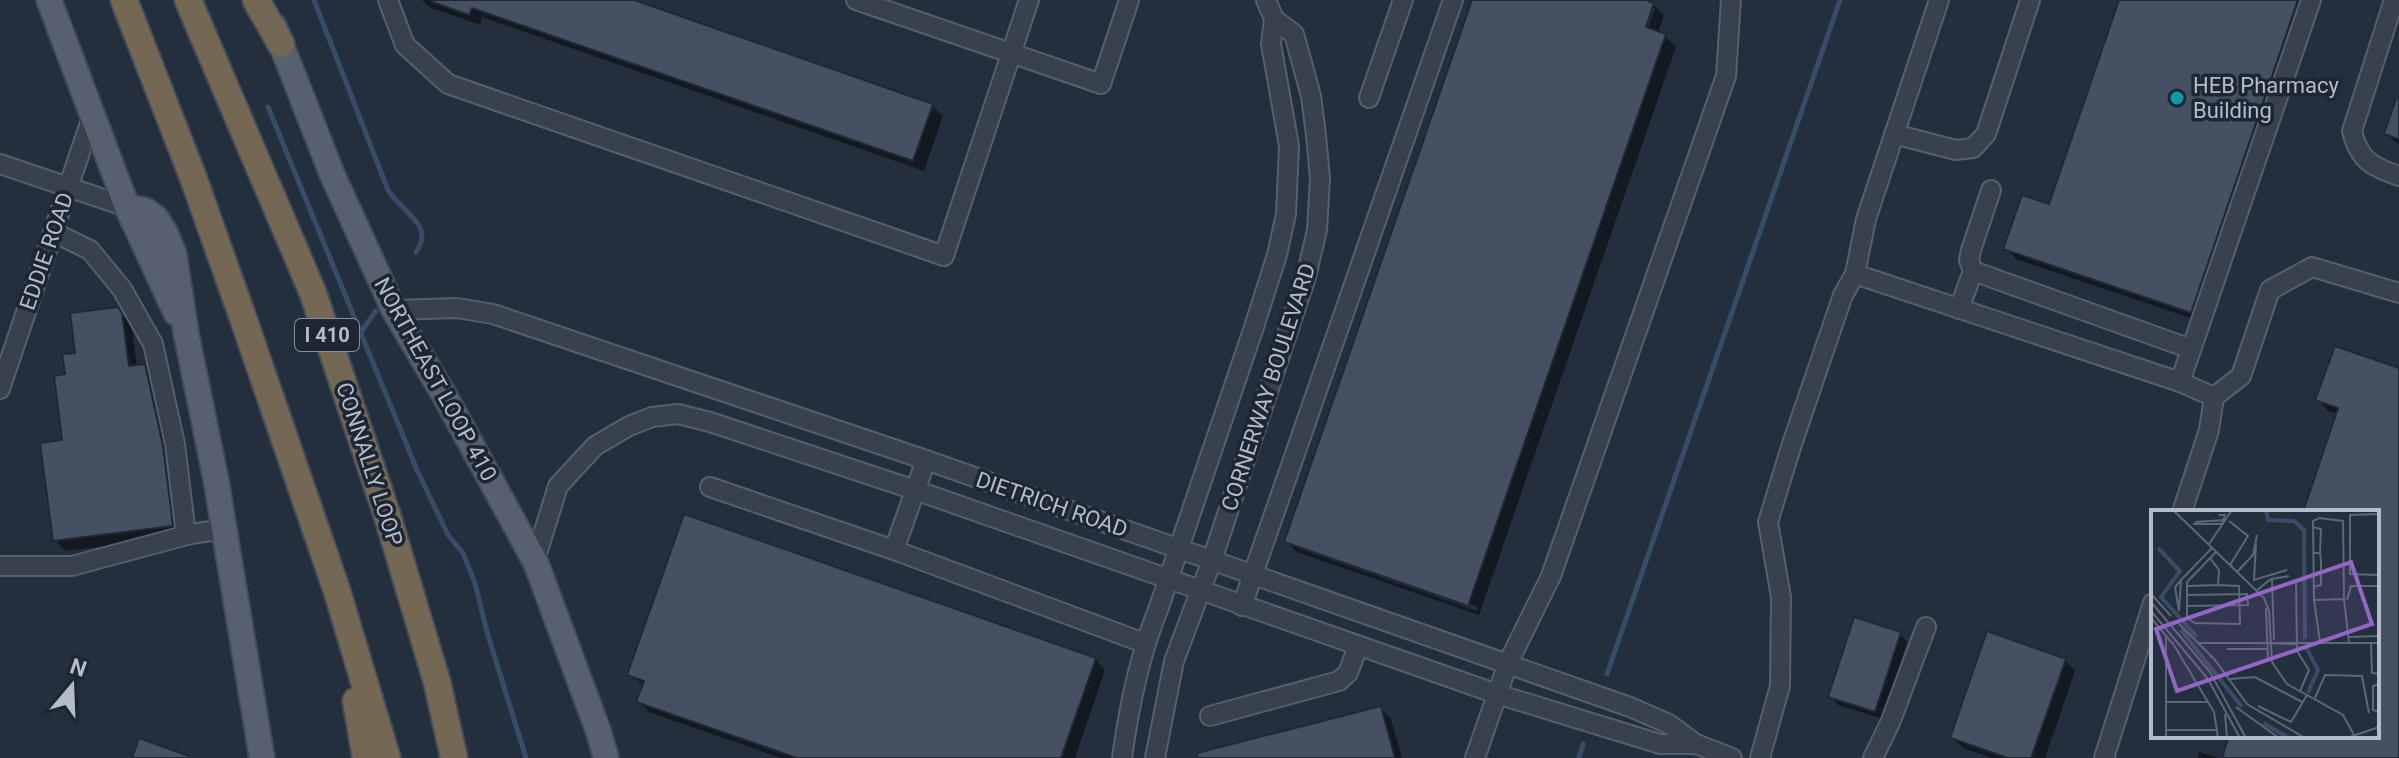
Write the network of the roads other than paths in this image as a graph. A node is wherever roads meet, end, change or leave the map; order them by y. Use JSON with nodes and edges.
{"nodes":[{"id":1,"x":49,"y":0,"type":"edge"},
{"id":2,"x":124,"y":0,"type":"edge"},
{"id":3,"x":188,"y":0,"type":"edge"},
{"id":4,"x":256,"y":0,"type":"edge"},
{"id":5,"x":264,"y":0,"type":"edge"},
{"id":6,"x":388,"y":0,"type":"edge"},
{"id":7,"x":856,"y":0,"type":"edge"},
{"id":8,"x":1029,"y":0,"type":"edge"},
{"id":9,"x":1129,"y":0,"type":"edge"},
{"id":10,"x":1266,"y":0,"type":"edge"},
{"id":11,"x":1403,"y":0,"type":"edge"},
{"id":12,"x":1453,"y":0,"type":"edge"},
{"id":13,"x":1731,"y":0,"type":"edge"},
{"id":14,"x":1939,"y":0,"type":"edge"},
{"id":15,"x":2030,"y":0,"type":"edge"},
{"id":16,"x":2311,"y":0,"type":"edge"},
{"id":17,"x":2394,"y":0,"type":"edge"},
{"id":18,"x":1274,"y":19,"type":"junction"},
{"id":19,"x":281,"y":44,"type":"junction"},
{"id":20,"x":1012,"y":52,"type":"junction"},
{"id":21,"x":1369,"y":98,"type":"dead end"},
{"id":22,"x":93,"y":114,"type":"junction"},
{"id":23,"x":1894,"y":134,"type":"junction"},
{"id":24,"x":0,"y":164,"type":"edge"},
{"id":25,"x":2399,"y":176,"type":"edge"},
{"id":26,"x":68,"y":188,"type":"junction"},
{"id":27,"x":1991,"y":190,"type":"dead end"},
{"id":28,"x":127,"y":207,"type":"junction"},
{"id":29,"x":53,"y":232,"type":"junction"},
{"id":30,"x":1973,"y":271,"type":"junction"},
{"id":31,"x":1855,"y":274,"type":"junction"},
{"id":32,"x":2399,"y":293,"type":"edge"},
{"id":33,"x":1959,"y":309,"type":"junction"},
{"id":34,"x":394,"y":310,"type":"junction"},
{"id":35,"x":187,"y":341,"type":"junction"},
{"id":36,"x":2191,"y":349,"type":"junction"},
{"id":37,"x":156,"y":357,"type":"junction"},
{"id":38,"x":688,"y":380,"type":"junction"},
{"id":39,"x":2180,"y":382,"type":"junction"},
{"id":40,"x":0,"y":389,"type":"edge"},
{"id":41,"x":2214,"y":397,"type":"junction"},
{"id":42,"x":678,"y":414,"type":"junction"},
{"id":43,"x":926,"y":460,"type":"junction"},
{"id":44,"x":710,"y":487,"type":"dead end"},
{"id":45,"x":915,"y":490,"type":"junction"},
{"id":46,"x":2183,"y":510,"type":"edge"},
{"id":47,"x":224,"y":529,"type":"junction"},
{"id":48,"x":186,"y":535,"type":"junction"},
{"id":49,"x":1179,"y":548,"type":"junction"},
{"id":50,"x":894,"y":550,"type":"junction"},
{"id":51,"x":535,"y":560,"type":"junction"},
{"id":52,"x":1212,"y":560,"type":"junction"},
{"id":53,"x":0,"y":566,"type":"edge"},
{"id":54,"x":1253,"y":574,"type":"junction"},
{"id":55,"x":1168,"y":579,"type":"junction"},
{"id":56,"x":337,"y":591,"type":"junction"},
{"id":57,"x":1201,"y":591,"type":"junction"},
{"id":58,"x":1242,"y":606,"type":"junction"},
{"id":59,"x":2151,"y":609,"type":"edge"},
{"id":60,"x":1926,"y":627,"type":"dead end"},
{"id":61,"x":1144,"y":643,"type":"junction"},
{"id":62,"x":1358,"y":646,"type":"junction"},
{"id":63,"x":1508,"y":663,"type":"junction"},
{"id":64,"x":1497,"y":694,"type":"junction"},
{"id":65,"x":1210,"y":716,"type":"dead end"},
{"id":66,"x":1696,"y":744,"type":"junction"},
{"id":67,"x":262,"y":758,"type":"edge"},
{"id":68,"x":366,"y":758,"type":"edge"},
{"id":69,"x":387,"y":758,"type":"edge"},
{"id":70,"x":457,"y":758,"type":"edge"},
{"id":71,"x":606,"y":758,"type":"edge"},
{"id":72,"x":1122,"y":758,"type":"edge"},
{"id":73,"x":1155,"y":758,"type":"edge"},
{"id":74,"x":1475,"y":758,"type":"edge"},
{"id":75,"x":1732,"y":758,"type":"edge"},
{"id":76,"x":1760,"y":758,"type":"edge"},
{"id":77,"x":1873,"y":758,"type":"edge"},
{"id":78,"x":2104,"y":758,"type":"edge"}],
"edges":[{"from":1,"to":22,"type":"main road"},
{"from":2,"to":56,"type":"highway"},
{"from":3,"to":70,"type":"highway","name":"CONNALLY LOOP","number":"I 410"},
{"from":4,"to":19,"type":"highway"},
{"from":5,"to":19,"type":"main road","name":"NORTHEAST LOOP 410"},
{"from":6,"to":20,"type":"street"},
{"from":7,"to":20,"type":"street"},
{"from":8,"to":20,"type":"street"},
{"from":9,"to":20,"type":"street"},
{"from":10,"to":18,"type":"street","name":"CORNERWAY BOULEVARD"},
{"from":11,"to":21,"type":"street"},
{"from":12,"to":54,"type":"street"},
{"from":13,"to":63,"type":"street"},
{"from":14,"to":23,"type":"street"},
{"from":15,"to":23,"type":"street"},
{"from":16,"to":36,"type":"street"},
{"from":17,"to":25,"type":"street"},
{"from":18,"to":49,"type":"street","name":"CORNERWAY BOULEVARD"},
{"from":18,"to":52,"type":"street","name":"CORNERWAY BOULEVARD"},
{"from":19,"to":34,"type":"main road","name":"NORTHEAST LOOP 410"},
{"from":22,"to":26,"type":"street","name":"EDDIE ROAD"},
{"from":22,"to":28,"type":"main road"},
{"from":23,"to":31,"type":"street"},
{"from":24,"to":26,"type":"street"},
{"from":26,"to":28,"type":"street"},
{"from":26,"to":29,"type":"street","name":"EDDIE ROAD"},
{"from":27,"to":30,"type":"street"},
{"from":28,"to":35,"type":"main road"},
{"from":29,"to":37,"type":"street"},
{"from":29,"to":40,"type":"street","name":"EDDIE ROAD"},
{"from":30,"to":33,"type":"street"},
{"from":30,"to":36,"type":"street"},
{"from":31,"to":33,"type":"street"},
{"from":31,"to":76,"type":"street"},
{"from":32,"to":41,"type":"street"},
{"from":33,"to":39,"type":"street"},
{"from":34,"to":38,"type":"street","name":"DIETRICH ROAD"},
{"from":34,"to":51,"type":"main road","name":"NORTHEAST LOOP 410"},
{"from":35,"to":37,"type":"street"},
{"from":35,"to":47,"type":"main road"},
{"from":36,"to":39,"type":"street"},
{"from":37,"to":48,"type":"street"},
{"from":38,"to":42,"type":"street"},
{"from":38,"to":43,"type":"street","name":"DIETRICH ROAD"},
{"from":39,"to":41,"type":"street"},
{"from":41,"to":46,"type":"street"},
{"from":42,"to":45,"type":"street","name":"DIETRICH ROAD"},
{"from":42,"to":51,"type":"street","name":"DIETRICH ROAD"},
{"from":43,"to":45,"type":"street"},
{"from":43,"to":49,"type":"street","name":"DIETRICH ROAD"},
{"from":44,"to":50,"type":"street"},
{"from":45,"to":50,"type":"street"},
{"from":45,"to":55,"type":"street","name":"DIETRICH ROAD"},
{"from":47,"to":48,"type":"street"},
{"from":47,"to":67,"type":"main road"},
{"from":48,"to":53,"type":"street"},
{"from":49,"to":52,"type":"street","name":"DIETRICH ROAD"},
{"from":49,"to":55,"type":"street","name":"CORNERWAY BOULEVARD"},
{"from":50,"to":61,"type":"street"},
{"from":51,"to":71,"type":"main road","name":"NORTHEAST LOOP 410"},
{"from":52,"to":54,"type":"street","name":"DIETRICH ROAD"},
{"from":52,"to":57,"type":"street","name":"CORNERWAY BOULEVARD"},
{"from":54,"to":58,"type":"street"},
{"from":54,"to":63,"type":"street","name":"DIETRICH ROAD"},
{"from":55,"to":57,"type":"street","name":"DIETRICH ROAD"},
{"from":55,"to":61,"type":"street","name":"CORNERWAY BOULEVARD"},
{"from":56,"to":68,"type":"highway"},
{"from":56,"to":69,"type":"highway"},
{"from":57,"to":58,"type":"street","name":"DIETRICH ROAD"},
{"from":57,"to":73,"type":"street","name":"CORNERWAY BOULEVARD"},
{"from":58,"to":62,"type":"street","name":"DIETRICH ROAD"},
{"from":59,"to":78,"type":"street"},
{"from":60,"to":77,"type":"street"},
{"from":61,"to":72,"type":"street","name":"CORNERWAY BOULEVARD"},
{"from":62,"to":64,"type":"street","name":"DIETRICH ROAD"},
{"from":62,"to":65,"type":"street"},
{"from":63,"to":64,"type":"street"},
{"from":63,"to":66,"type":"street","name":"DIETRICH ROAD"},
{"from":64,"to":66,"type":"street","name":"DIETRICH ROAD"},
{"from":64,"to":74,"type":"street"},
{"from":66,"to":75,"type":"street","name":"DIETRICH ROAD"}]}
